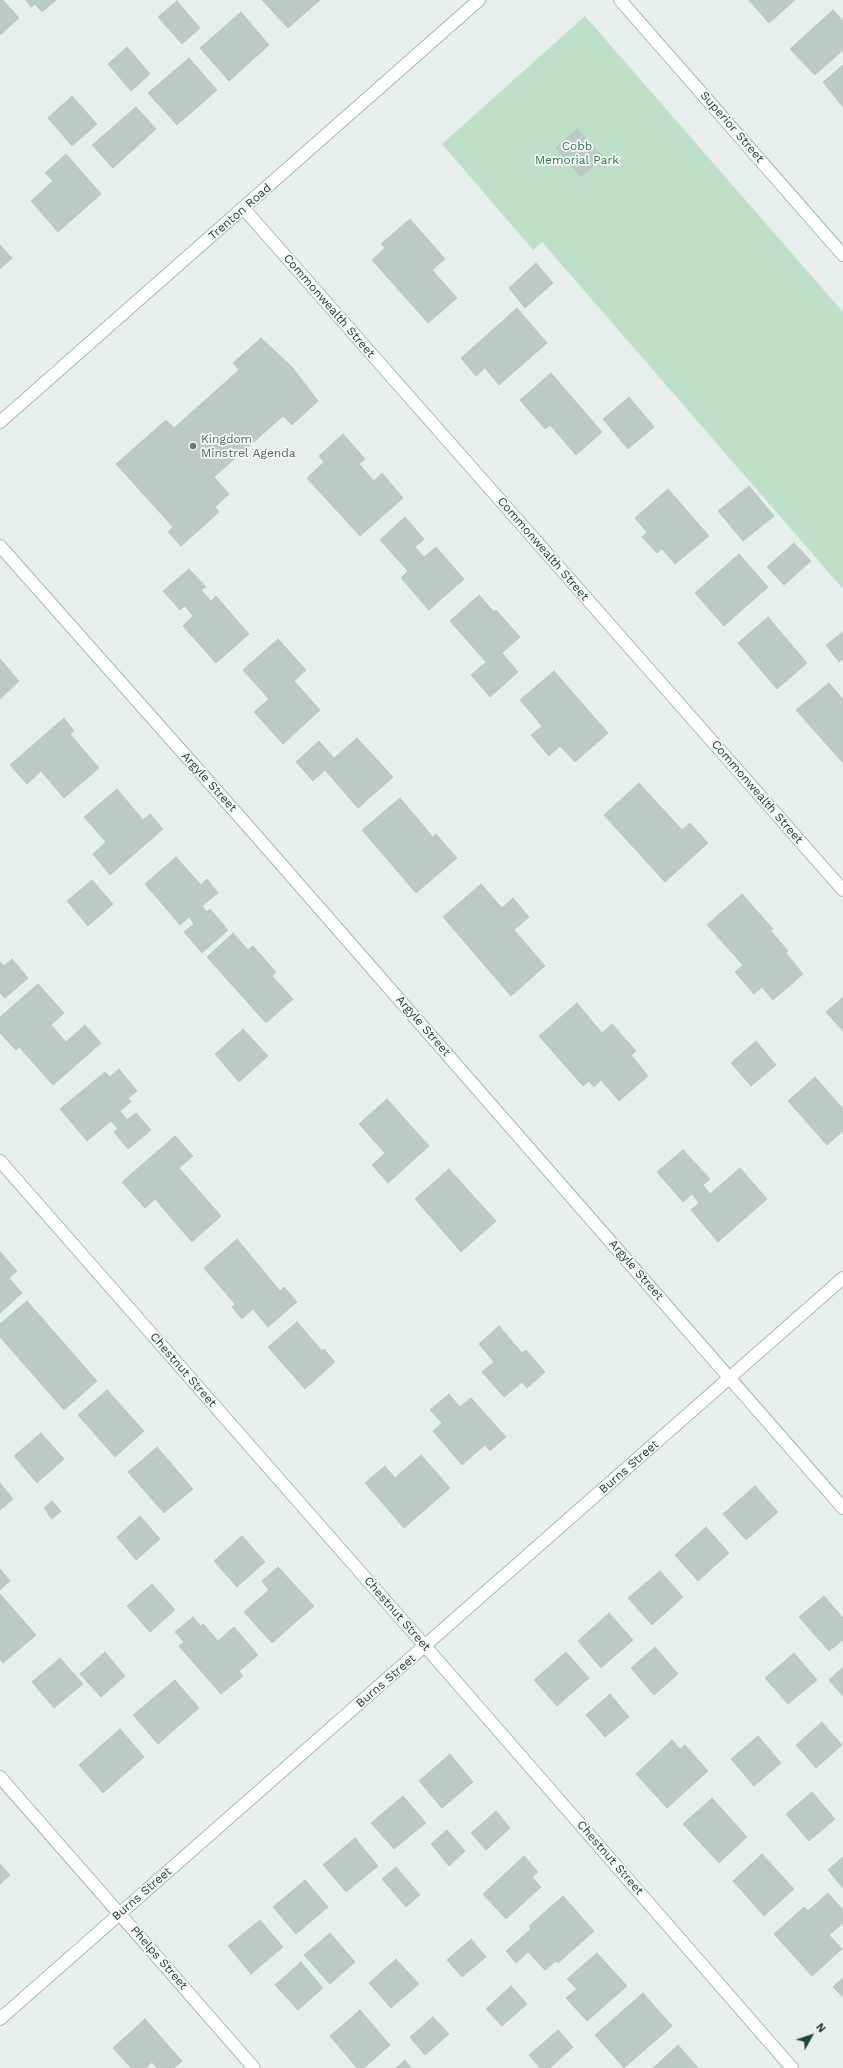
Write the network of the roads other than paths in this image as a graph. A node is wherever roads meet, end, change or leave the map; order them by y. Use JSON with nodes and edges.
{"nodes":[{"id":1,"x":479,"y":0,"type":"edge"},
{"id":2,"x":620,"y":0,"type":"edge"},
{"id":3,"x":244,"y":209,"type":"junction"},
{"id":4,"x":843,"y":255,"type":"edge"},
{"id":5,"x":0,"y":422,"type":"edge"},
{"id":6,"x":0,"y":546,"type":"edge"},
{"id":7,"x":843,"y":890,"type":"edge"},
{"id":8,"x":0,"y":1161,"type":"edge"},
{"id":9,"x":843,"y":1278,"type":"edge"},
{"id":10,"x":730,"y":1378,"type":"junction"},
{"id":11,"x":843,"y":1508,"type":"edge"},
{"id":12,"x":426,"y":1646,"type":"junction"},
{"id":13,"x":0,"y":1777,"type":"edge"},
{"id":14,"x":120,"y":1914,"type":"junction"},
{"id":15,"x":0,"y":2019,"type":"edge"},
{"id":16,"x":254,"y":2068,"type":"edge"},
{"id":17,"x":792,"y":2068,"type":"edge"}],
"edges":[{"from":1,"to":3,"type":"street","name":"Trenton Road"},
{"from":2,"to":4,"type":"street","name":"Superior Street"},
{"from":3,"to":5,"type":"street","name":"Trenton Road"},
{"from":3,"to":7,"type":"street","name":"Commonwealth Street"},
{"from":6,"to":10,"type":"street","name":"Argyle Street"},
{"from":8,"to":12,"type":"street","name":"Chestnut Street"},
{"from":9,"to":10,"type":"street","name":"Burns Street"},
{"from":10,"to":11,"type":"street","name":"Argyle Street"},
{"from":10,"to":12,"type":"street","name":"Burns Street"},
{"from":12,"to":14,"type":"street","name":"Burns Street"},
{"from":12,"to":17,"type":"street","name":"Chestnut Street"},
{"from":13,"to":14,"type":"street","name":"Phelps Street"},
{"from":14,"to":15,"type":"street","name":"Burns Street"},
{"from":14,"to":16,"type":"street","name":"Phelps Street"}]}
